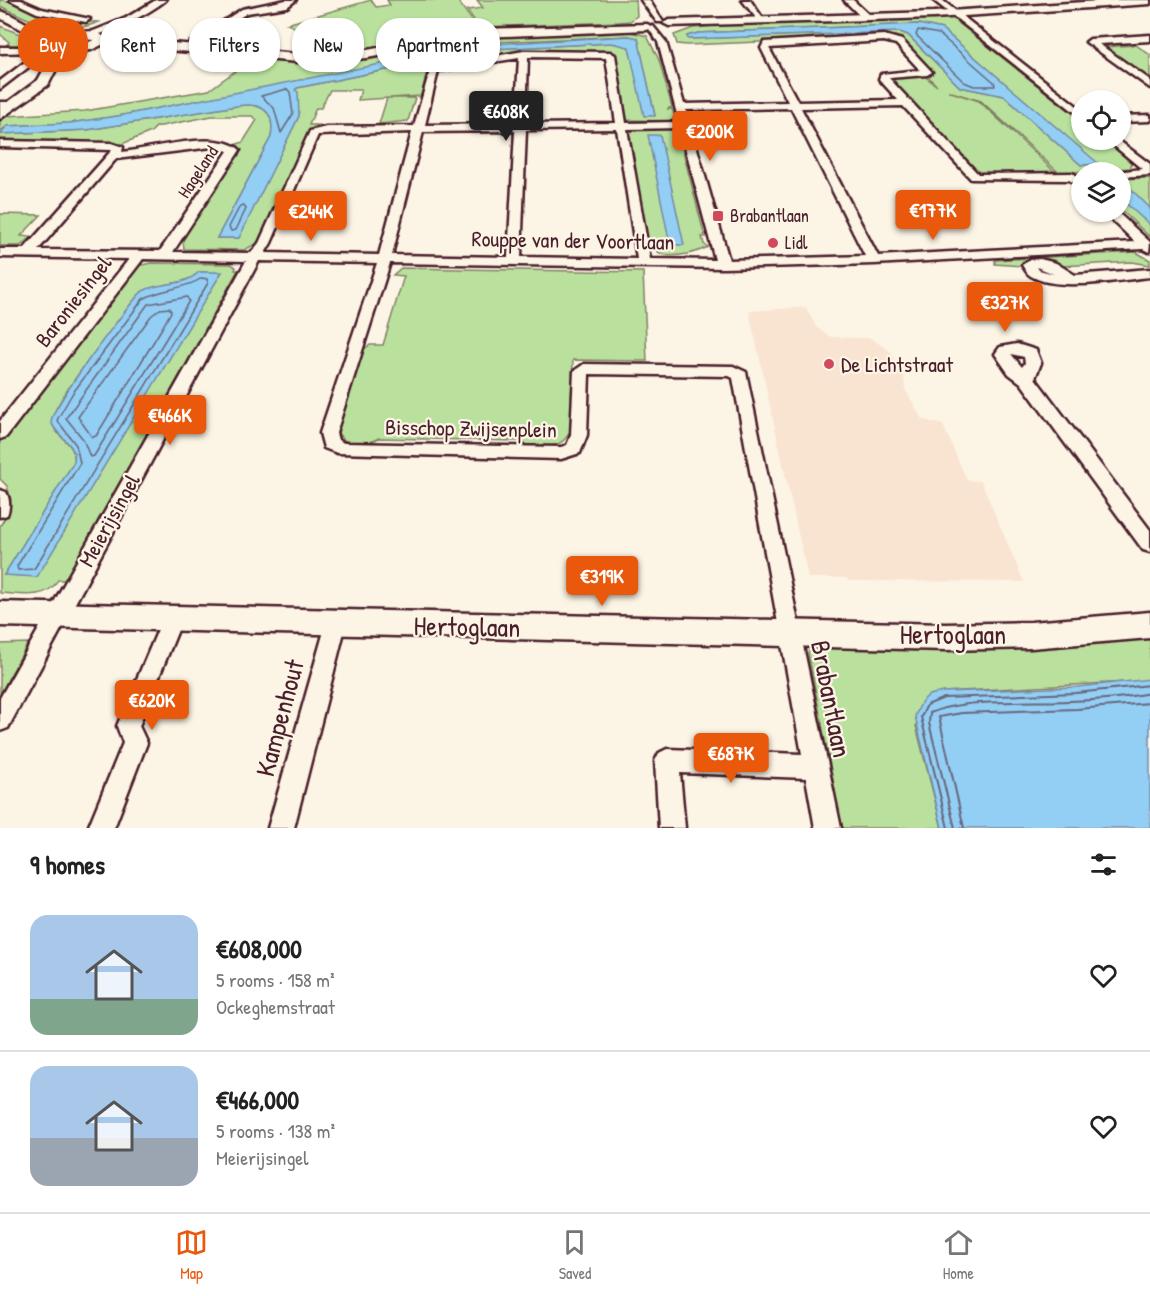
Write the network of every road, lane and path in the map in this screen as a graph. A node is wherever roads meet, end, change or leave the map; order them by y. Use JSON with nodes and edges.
{"nodes":[{"id":1,"x":14,"y":0,"type":"edge"},
{"id":2,"x":162,"y":0,"type":"edge"},
{"id":3,"x":292,"y":0,"type":"edge"},
{"id":4,"x":746,"y":0,"type":"edge"},
{"id":5,"x":848,"y":0,"type":"edge"},
{"id":6,"x":937,"y":0,"type":"edge"},
{"id":7,"x":1149,"y":1,"type":"edge"},
{"id":8,"x":647,"y":4,"type":"edge"},
{"id":9,"x":954,"y":13,"type":"junction"},
{"id":10,"x":0,"y":14,"type":"edge"},
{"id":11,"x":70,"y":17,"type":"dead end"},
{"id":12,"x":866,"y":17,"type":"junction"},
{"id":13,"x":763,"y":21,"type":"junction"},
{"id":14,"x":18,"y":22,"type":"edge"},
{"id":15,"x":657,"y":25,"type":"junction"},
{"id":16,"x":97,"y":38,"type":"junction"},
{"id":17,"x":1150,"y":38,"type":"edge"},
{"id":18,"x":1130,"y":39,"type":"junction"},
{"id":19,"x":88,"y":40,"type":"edge"},
{"id":20,"x":187,"y":47,"type":"junction"},
{"id":21,"x":1144,"y":48,"type":"dead end"},
{"id":22,"x":0,"y":50,"type":"edge"},
{"id":23,"x":524,"y":54,"type":"junction"},
{"id":24,"x":50,"y":72,"type":"edge"},
{"id":25,"x":1150,"y":85,"type":"edge"},
{"id":26,"x":0,"y":86,"type":"edge"},
{"id":27,"x":906,"y":103,"type":"junction"},
{"id":28,"x":6,"y":105,"type":"edge"},
{"id":29,"x":795,"y":106,"type":"junction"},
{"id":30,"x":1071,"y":106,"type":"edge"},
{"id":31,"x":680,"y":107,"type":"junction"},
{"id":32,"x":0,"y":115,"type":"edge"},
{"id":33,"x":1150,"y":118,"type":"edge"},
{"id":34,"x":1131,"y":119,"type":"edge"},
{"id":35,"x":685,"y":125,"type":"junction"},
{"id":36,"x":623,"y":126,"type":"junction"},
{"id":37,"x":521,"y":127,"type":"junction"},
{"id":38,"x":418,"y":128,"type":"junction"},
{"id":39,"x":0,"y":144,"type":"edge"},
{"id":40,"x":1124,"y":150,"type":"edge"},
{"id":41,"x":114,"y":156,"type":"junction"},
{"id":42,"x":1150,"y":171,"type":"edge"},
{"id":43,"x":1131,"y":173,"type":"edge"},
{"id":44,"x":1071,"y":179,"type":"edge"},
{"id":45,"x":1121,"y":222,"type":"edge"},
{"id":46,"x":1148,"y":247,"type":"edge"},
{"id":47,"x":0,"y":253,"type":"edge"},
{"id":48,"x":28,"y":253,"type":"junction"},
{"id":49,"x":139,"y":255,"type":"junction"},
{"id":50,"x":164,"y":255,"type":"junction"},
{"id":51,"x":255,"y":257,"type":"junction"},
{"id":52,"x":385,"y":259,"type":"junction"},
{"id":53,"x":514,"y":260,"type":"junction"},
{"id":54,"x":873,"y":261,"type":"junction"},
{"id":55,"x":644,"y":263,"type":"junction"},
{"id":56,"x":723,"y":264,"type":"junction"},
{"id":57,"x":1150,"y":273,"type":"edge"},
{"id":58,"x":1071,"y":278,"type":"dead end"},
{"id":59,"x":733,"y":371,"type":"joint"},
{"id":60,"x":1028,"y":379,"type":"dead end"},
{"id":61,"x":0,"y":433,"type":"edge"},
{"id":62,"x":0,"y":497,"type":"edge"},
{"id":63,"x":0,"y":510,"type":"edge"},
{"id":64,"x":1150,"y":544,"type":"edge"},
{"id":65,"x":0,"y":614,"type":"edge"},
{"id":66,"x":56,"y":617,"type":"junction"},
{"id":67,"x":172,"y":620,"type":"junction"},
{"id":68,"x":336,"y":624,"type":"junction"},
{"id":69,"x":1150,"y":625,"type":"edge"},
{"id":70,"x":791,"y":633,"type":"junction"},
{"id":71,"x":0,"y":720,"type":"edge"},
{"id":72,"x":817,"y":766,"type":"junction"},
{"id":73,"x":101,"y":828,"type":"edge"},
{"id":74,"x":281,"y":828,"type":"edge"},
{"id":75,"x":672,"y":828,"type":"edge"},
{"id":76,"x":828,"y":828,"type":"edge"}],
"edges":[{"from":1,"to":11,"type":"street"},
{"from":2,"to":16,"type":"street"},
{"from":3,"to":20,"type":"street"},
{"from":4,"to":13,"type":"street"},
{"from":5,"to":12,"type":"street"},
{"from":6,"to":9,"type":"street"},
{"from":7,"to":9,"type":"main road"},
{"from":8,"to":15,"type":"street"},
{"from":9,"to":12,"type":"main road"},
{"from":9,"to":30,"type":"street"},
{"from":10,"to":14,"type":"main road"},
{"from":12,"to":13,"type":"main road"},
{"from":13,"to":15,"type":"main road"},
{"from":15,"to":20,"type":"main road"},
{"from":15,"to":31,"type":"street"},
{"from":16,"to":19,"type":"main road"},
{"from":16,"to":20,"type":"main road"},
{"from":17,"to":18,"type":"street"},
{"from":18,"to":21,"type":"street"},
{"from":18,"to":25,"type":"street"},
{"from":22,"to":26,"type":"street"},
{"from":23,"to":36,"type":"street"},
{"from":23,"to":37,"type":"street"},
{"from":23,"to":38,"type":"street"},
{"from":24,"to":28,"type":"main road"},
{"from":27,"to":29,"type":"street"},
{"from":27,"to":29,"type":"street"},
{"from":27,"to":44,"type":"street"},
{"from":28,"to":32,"type":"main road"},
{"from":29,"to":31,"type":"street"},
{"from":29,"to":54,"type":"street"},
{"from":31,"to":35,"type":"street"},
{"from":33,"to":34,"type":"street"},
{"from":35,"to":36,"type":"street"},
{"from":35,"to":56,"type":"street"},
{"from":36,"to":37,"type":"street"},
{"from":36,"to":55,"type":"street"},
{"from":37,"to":38,"type":"street"},
{"from":37,"to":53,"type":"street"},
{"from":38,"to":51,"type":"street","name":"Meierijsingel"},
{"from":38,"to":52,"type":"street"},
{"from":39,"to":41,"type":"street"},
{"from":40,"to":42,"type":"street"},
{"from":41,"to":48,"type":"street"},
{"from":41,"to":50,"type":"street","name":"Hageland"},
{"from":42,"to":43,"type":"street"},
{"from":45,"to":46,"type":"street"},
{"from":46,"to":54,"type":"street","name":"Rouppe van der Voortlaan"},
{"from":47,"to":48,"type":"street","name":"Rouppe van der Voortlaan"},
{"from":48,"to":49,"type":"street","name":"Rouppe van der Voortlaan"},
{"from":49,"to":50,"type":"street","name":"Rouppe van der Voortlaan"},
{"from":49,"to":61,"type":"street","name":"Baroniesingel"},
{"from":50,"to":51,"type":"street","name":"Rouppe van der Voortlaan"},
{"from":51,"to":52,"type":"street","name":"Rouppe van der Voortlaan"},
{"from":51,"to":66,"type":"street","name":"Meierijsingel"},
{"from":52,"to":53,"type":"street","name":"Rouppe van der Voortlaan"},
{"from":52,"to":59,"type":"street","name":"Bisschop Zwijsenplein"},
{"from":53,"to":55,"type":"street","name":"Rouppe van der Voortlaan"},
{"from":54,"to":56,"type":"street","name":"Rouppe van der Voortlaan"},
{"from":55,"to":56,"type":"street","name":"Rouppe van der Voortlaan"},
{"from":57,"to":58,"type":"street"},
{"from":59,"to":70,"type":"street","name":"Brabantlaan"},
{"from":60,"to":64,"type":"street"},
{"from":62,"to":63,"type":"street"},
{"from":65,"to":66,"type":"main road","name":"Hertoglaan"},
{"from":66,"to":67,"type":"main road","name":"Hertoglaan"},
{"from":66,"to":71,"type":"street","name":"Meierijsingel"},
{"from":67,"to":68,"type":"main road","name":"Hertoglaan"},
{"from":67,"to":73,"type":"street"},
{"from":68,"to":70,"type":"main road","name":"Hertoglaan"},
{"from":68,"to":74,"type":"street","name":"Kampenhout"},
{"from":69,"to":70,"type":"main road","name":"Hertoglaan"},
{"from":70,"to":72,"type":"street","name":"Brabantlaan"},
{"from":72,"to":75,"type":"street"},
{"from":72,"to":76,"type":"street","name":"Brabantlaan"}]}
